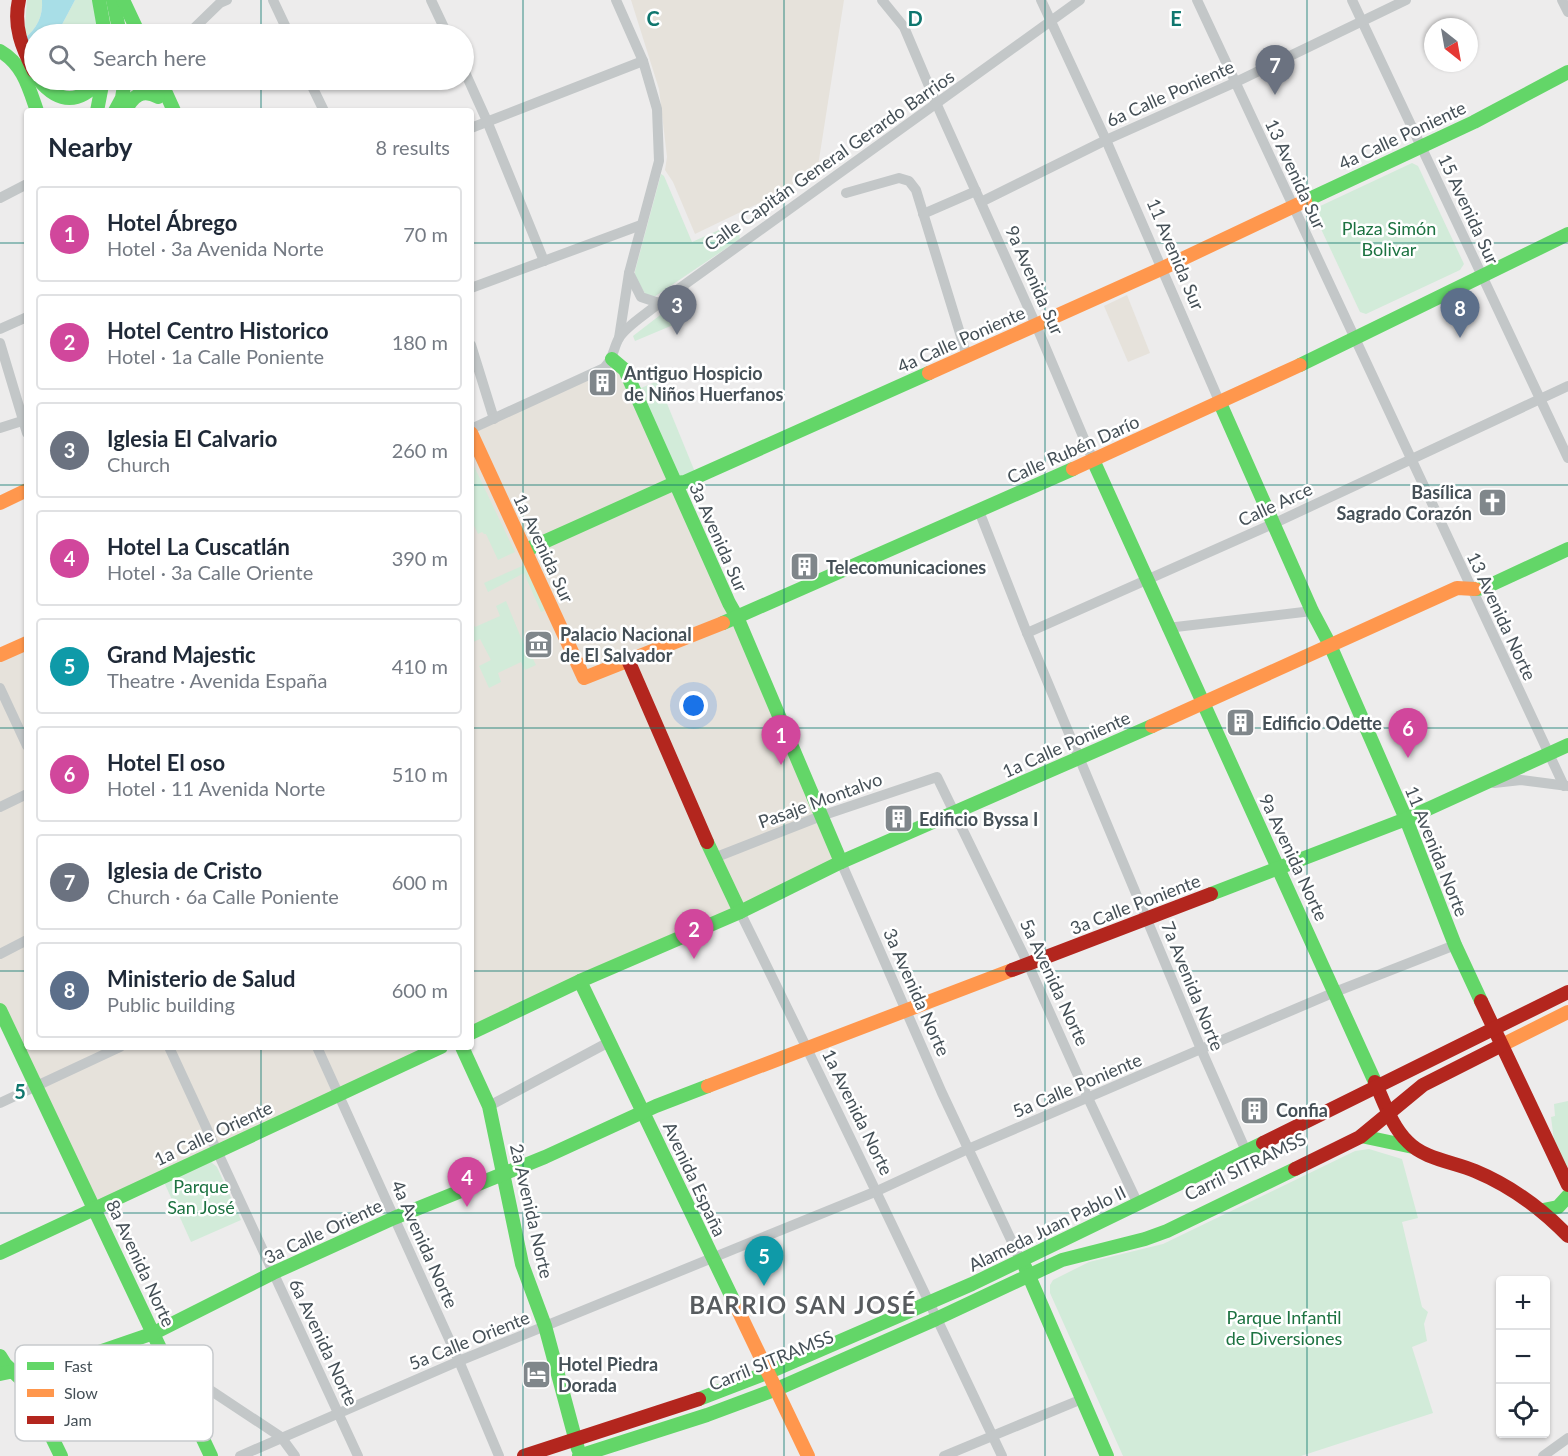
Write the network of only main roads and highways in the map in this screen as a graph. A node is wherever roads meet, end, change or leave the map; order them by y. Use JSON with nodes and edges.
{"nodes":[{"id":1,"x":14,"y":0,"type":"edge"},
{"id":2,"x":19,"y":0,"type":"edge"},
{"id":3,"x":99,"y":0,"type":"edge"},
{"id":4,"x":113,"y":0,"type":"edge"},
{"id":5,"x":123,"y":0,"type":"edge"},
{"id":6,"x":4,"y":14,"type":"dead end"},
{"id":7,"x":103,"y":24,"type":"edge"},
{"id":8,"x":118,"y":24,"type":"edge"},
{"id":9,"x":125,"y":24,"type":"edge"},
{"id":10,"x":134,"y":24,"type":"edge"},
{"id":11,"x":2,"y":52,"type":"edge"},
{"id":12,"x":24,"y":53,"type":"edge"},
{"id":13,"x":24,"y":66,"type":"edge"},
{"id":14,"x":1568,"y":72,"type":"edge"},
{"id":15,"x":33,"y":90,"type":"edge"},
{"id":16,"x":51,"y":90,"type":"edge"},
{"id":17,"x":92,"y":90,"type":"edge"},
{"id":18,"x":100,"y":90,"type":"edge"},
{"id":19,"x":123,"y":90,"type":"edge"},
{"id":20,"x":155,"y":90,"type":"edge"},
{"id":21,"x":165,"y":90,"type":"edge"},
{"id":22,"x":158,"y":97,"type":"junction"},
{"id":23,"x":98,"y":106,"type":"edge"},
{"id":24,"x":36,"y":108,"type":"edge"},
{"id":25,"x":117,"y":108,"type":"edge"},
{"id":26,"x":126,"y":108,"type":"edge"},
{"id":27,"x":164,"y":108,"type":"edge"},
{"id":28,"x":173,"y":108,"type":"edge"},
{"id":29,"x":1568,"y":234,"type":"edge"},
{"id":30,"x":612,"y":359,"type":"road end"},
{"id":31,"x":1220,"y":403,"type":"junction"},
{"id":32,"x":474,"y":437,"type":"edge"},
{"id":33,"x":1093,"y":460,"type":"junction"},
{"id":34,"x":675,"y":483,"type":"junction"},
{"id":35,"x":24,"y":491,"type":"edge"},
{"id":36,"x":0,"y":503,"type":"edge"},
{"id":37,"x":1275,"y":523,"type":"joint"},
{"id":38,"x":1568,"y":549,"type":"edge"},
{"id":39,"x":526,"y":550,"type":"junction"},
{"id":40,"x":1146,"y":581,"type":"joint"},
{"id":41,"x":737,"y":617,"type":"junction"},
{"id":42,"x":24,"y":644,"type":"edge"},
{"id":43,"x":1330,"y":645,"type":"junction"},
{"id":44,"x":0,"y":656,"type":"edge"},
{"id":45,"x":628,"y":660,"type":"junction"},
{"id":46,"x":584,"y":678,"type":"joint"},
{"id":47,"x":1203,"y":704,"type":"junction"},
{"id":48,"x":787,"y":734,"type":"joint"},
{"id":49,"x":1568,"y":745,"type":"edge"},
{"id":50,"x":1406,"y":819,"type":"junction"},
{"id":51,"x":841,"y":862,"type":"junction"},
{"id":52,"x":1281,"y":868,"type":"junction"},
{"id":53,"x":740,"y":912,"type":"junction"},
{"id":54,"x":580,"y":981,"type":"junction"},
{"id":55,"x":1568,"y":992,"type":"edge"},
{"id":56,"x":1568,"y":1001,"type":"edge"},
{"id":57,"x":0,"y":1010,"type":"edge"},
{"id":58,"x":1568,"y":1012,"type":"edge"},
{"id":59,"x":474,"y":1032,"type":"edge"},
{"id":60,"x":1498,"y":1036,"type":"junction"},
{"id":61,"x":435,"y":1050,"type":"edge"},
{"id":62,"x":463,"y":1050,"type":"edge"},
{"id":63,"x":1384,"y":1101,"type":"junction"},
{"id":64,"x":643,"y":1112,"type":"junction"},
{"id":65,"x":1361,"y":1136,"type":"junction"},
{"id":66,"x":1413,"y":1147,"type":"junction"},
{"id":67,"x":504,"y":1173,"type":"junction"},
{"id":68,"x":1568,"y":1185,"type":"edge"},
{"id":69,"x":1568,"y":1196,"type":"edge"},
{"id":70,"x":95,"y":1208,"type":"junction"},
{"id":71,"x":1543,"y":1210,"type":"junction"},
{"id":72,"x":1568,"y":1236,"type":"edge"},
{"id":73,"x":1063,"y":1249,"type":"junction"},
{"id":74,"x":0,"y":1253,"type":"edge"},
{"id":75,"x":1025,"y":1268,"type":"junction"},
{"id":76,"x":932,"y":1312,"type":"joint"},
{"id":77,"x":154,"y":1333,"type":"junction"},
{"id":78,"x":120,"y":1345,"type":"edge"},
{"id":79,"x":159,"y":1345,"type":"edge"},
{"id":80,"x":0,"y":1356,"type":"edge"},
{"id":81,"x":7,"y":1373,"type":"edge"},
{"id":82,"x":773,"y":1380,"type":"junction"},
{"id":83,"x":54,"y":1441,"type":"edge"},
{"id":84,"x":204,"y":1441,"type":"edge"},
{"id":85,"x":578,"y":1451,"type":"edge"},
{"id":86,"x":61,"y":1456,"type":"edge"},
{"id":87,"x":211,"y":1456,"type":"edge"},
{"id":88,"x":524,"y":1456,"type":"edge"},
{"id":89,"x":551,"y":1456,"type":"edge"},
{"id":90,"x":808,"y":1456,"type":"edge"},
{"id":91,"x":1107,"y":1456,"type":"edge"}],
"edges":[{"from":1,"to":6,"type":"main road"},
{"from":2,"to":12,"type":"main road"},
{"from":3,"to":7,"type":"main road"},
{"from":4,"to":8,"type":"main road"},
{"from":4,"to":9,"type":"main road"},
{"from":5,"to":10,"type":"main road"},
{"from":11,"to":13,"type":"main road"},
{"from":14,"to":34,"type":"main road","name":"4a Calle Poniente"},
{"from":15,"to":24,"type":"main road"},
{"from":16,"to":17,"type":"main road"},
{"from":18,"to":23,"type":"main road"},
{"from":19,"to":25,"type":"main road"},
{"from":20,"to":22,"type":"main road"},
{"from":21,"to":28,"type":"main road"},
{"from":22,"to":26,"type":"main road"},
{"from":22,"to":27,"type":"main road"},
{"from":29,"to":31,"type":"main road","name":"Calle Rubén Darío"},
{"from":30,"to":34,"type":"main road","name":"3a Avenida Sur"},
{"from":31,"to":33,"type":"main road","name":"Calle Rubén Darío"},
{"from":31,"to":37,"type":"main road","name":"11 Avenida Sur"},
{"from":32,"to":39,"type":"main road","name":"1a Avenida Sur"},
{"from":33,"to":40,"type":"main road","name":"9a Avenida Sur"},
{"from":33,"to":41,"type":"main road","name":"Calle Rubén Darío"},
{"from":34,"to":39,"type":"main road","name":"4a Calle Poniente"},
{"from":34,"to":41,"type":"main road","name":"3a Avenida Sur"},
{"from":35,"to":36,"type":"main road"},
{"from":37,"to":43,"type":"main road","name":"11 Avenida Norte"},
{"from":38,"to":43,"type":"main road","name":"1a Calle Poniente"},
{"from":39,"to":46,"type":"main road","name":"1a Avenida Sur"},
{"from":40,"to":47,"type":"main road","name":"9a Avenida Norte"},
{"from":41,"to":45,"type":"main road","name":"Calle Rubén Darío"},
{"from":41,"to":48,"type":"main road","name":"3a Avenida Sur"},
{"from":42,"to":44,"type":"main road"},
{"from":43,"to":47,"type":"main road","name":"1a Calle Poniente"},
{"from":43,"to":50,"type":"main road","name":"11 Avenida Norte"},
{"from":45,"to":46,"type":"main road","name":"Calle Rubén Darío"},
{"from":45,"to":53,"type":"main road","name":"1a Avenida Norte"},
{"from":47,"to":51,"type":"main road","name":"1a Calle Poniente"},
{"from":47,"to":52,"type":"main road","name":"9a Avenida Norte"},
{"from":48,"to":51,"type":"main road","name":"3a Avenida Norte"},
{"from":49,"to":50,"type":"main road","name":"3a Calle Poniente"},
{"from":50,"to":52,"type":"main road","name":"3a Calle Poniente"},
{"from":50,"to":60,"type":"main road","name":"11 Avenida Norte"},
{"from":51,"to":53,"type":"main road","name":"1a Calle Poniente"},
{"from":52,"to":63,"type":"main road","name":"9a Avenida Norte"},
{"from":52,"to":64,"type":"main road","name":"3a Calle Poniente"},
{"from":53,"to":54,"type":"main road","name":"1a Calle Poniente"},
{"from":54,"to":59,"type":"main road"},
{"from":54,"to":64,"type":"main road","name":"Avenida España"},
{"from":55,"to":60,"type":"main road","name":"Alameda Juan Pablo II"},
{"from":56,"to":60,"type":"main road","name":"Carril SITRAMSS"},
{"from":57,"to":70,"type":"main road","name":"8a Avenida Norte"},
{"from":58,"to":60,"type":"main road","name":"Alameda Juan Pablo II"},
{"from":60,"to":63,"type":"main road","name":"Alameda Juan Pablo II"},
{"from":60,"to":63,"type":"main road","name":"Carril SITRAMSS"},
{"from":60,"to":63,"type":"main road","name":"Alameda Juan Pablo II"},
{"from":60,"to":68,"type":"main road","name":"11 Avenida Norte"},
{"from":61,"to":70,"type":"main road","name":"1a Calle Oriente"},
{"from":62,"to":67,"type":"main road","name":"2a Avenida Norte"},
{"from":63,"to":65,"type":"main road","name":"Alameda Juan Pablo II"},
{"from":63,"to":66,"type":"main road","name":"9a Avenida Norte"},
{"from":63,"to":73,"type":"main road","name":"Carril SITRAMSS"},
{"from":63,"to":73,"type":"main road","name":"Carril SITRAMSS"},
{"from":63,"to":75,"type":"main road","name":"Alameda Juan Pablo II"},
{"from":64,"to":67,"type":"main road","name":"3a Calle Oriente"},
{"from":64,"to":82,"type":"main road","name":"Avenida España"},
{"from":65,"to":66,"type":"main road"},
{"from":65,"to":75,"type":"main road","name":"Alameda Juan Pablo II"},
{"from":66,"to":71,"type":"main road"},
{"from":67,"to":77,"type":"main road","name":"3a Calle Oriente"},
{"from":67,"to":85,"type":"main road","name":"2a Avenida Norte"},
{"from":69,"to":71,"type":"main road"},
{"from":70,"to":74,"type":"main road","name":"1a Calle Oriente"},
{"from":70,"to":77,"type":"main road","name":"8a Avenida Norte"},
{"from":71,"to":72,"type":"main road"},
{"from":73,"to":75,"type":"main road","name":"Carril SITRAMSS"},
{"from":75,"to":76,"type":"main road","name":"Alameda Juan Pablo II"},
{"from":75,"to":91,"type":"main road"},
{"from":76,"to":82,"type":"main road","name":"Carril SITRAMSS"},
{"from":77,"to":78,"type":"main road","name":"3a Calle Oriente"},
{"from":77,"to":79,"type":"main road","name":"8a Avenida Norte"},
{"from":80,"to":81,"type":"main road"},
{"from":82,"to":85,"type":"main road","name":"Carril SITRAMSS"},
{"from":82,"to":90,"type":"main road","name":"Avenida España"},
{"from":83,"to":86,"type":"main road"},
{"from":84,"to":87,"type":"main road","name":"8a Avenida Norte"},
{"from":85,"to":88,"type":"main road"},
{"from":85,"to":89,"type":"main road","name":"Carril SITRAMSS"}]}
